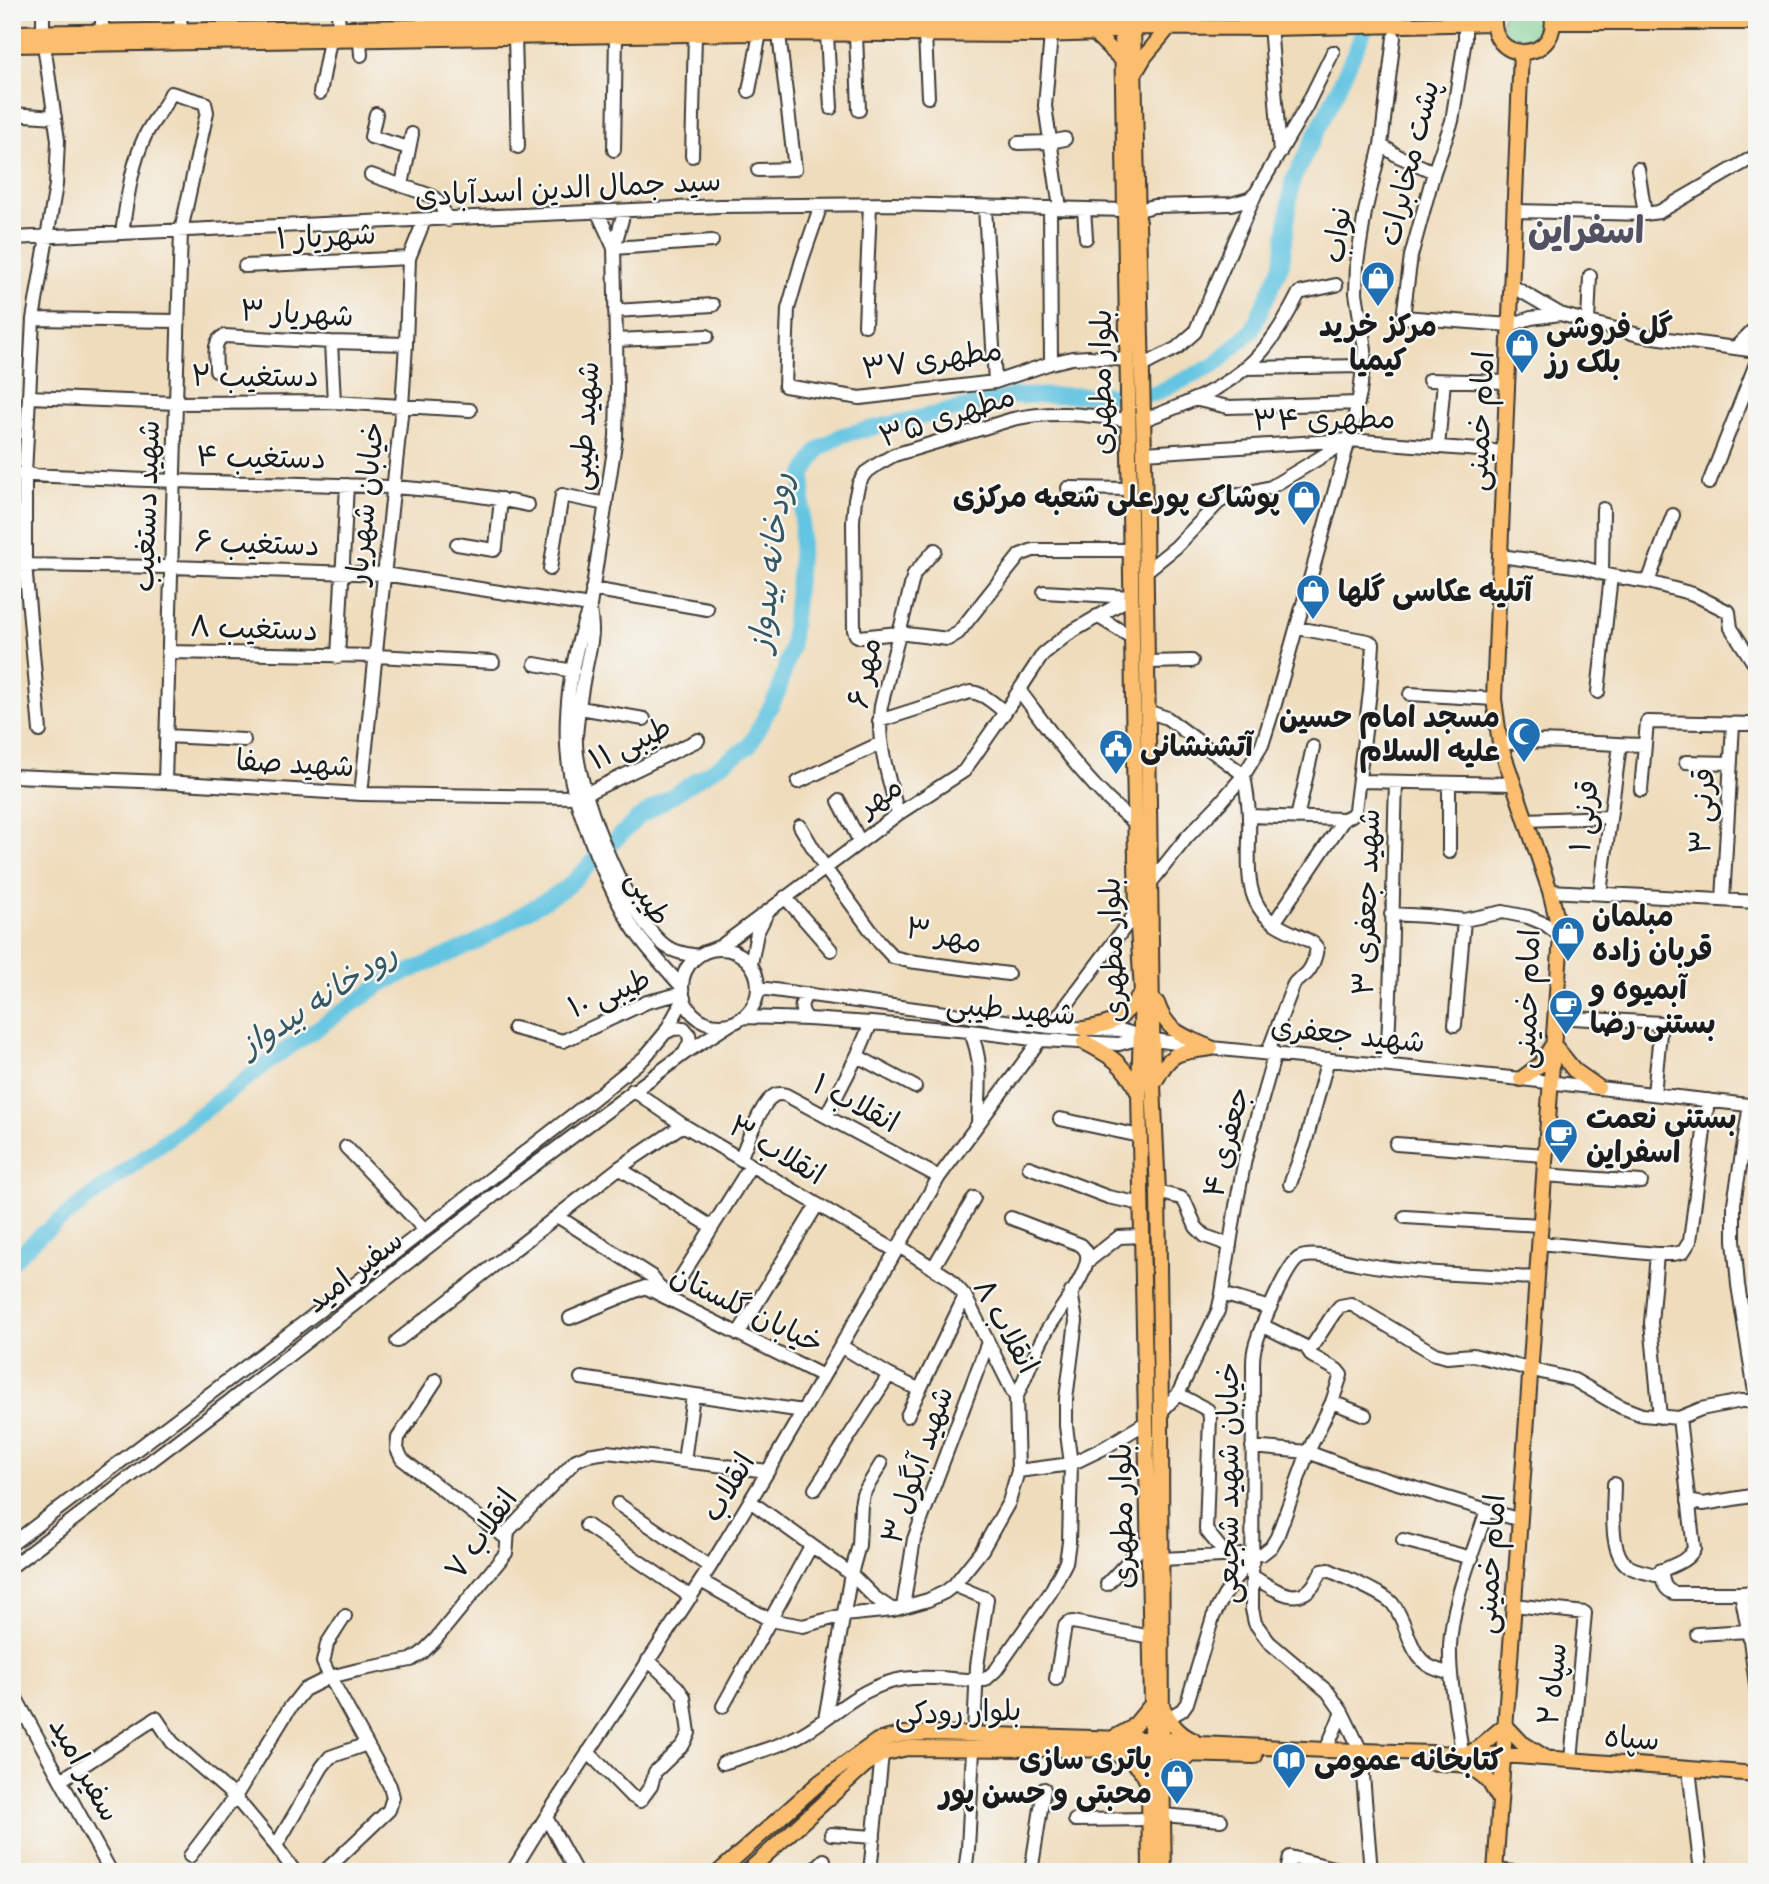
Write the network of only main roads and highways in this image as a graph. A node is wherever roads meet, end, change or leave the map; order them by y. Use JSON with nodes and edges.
{"nodes":[{"id":1,"x":1158,"y":12,"type":"edge"},
{"id":2,"x":1553,"y":17,"type":"edge"},
{"id":3,"x":627,"y":18,"type":"edge"},
{"id":4,"x":1494,"y":18,"type":"edge"},
{"id":5,"x":1677,"y":18,"type":"edge"},
{"id":6,"x":566,"y":19,"type":"edge"},
{"id":7,"x":1128,"y":19,"type":"edge"},
{"id":8,"x":1351,"y":19,"type":"edge"},
{"id":9,"x":1754,"y":19,"type":"edge"},
{"id":10,"x":423,"y":20,"type":"edge"},
{"id":11,"x":1094,"y":22,"type":"edge"},
{"id":12,"x":697,"y":23,"type":"edge"},
{"id":13,"x":825,"y":23,"type":"edge"},
{"id":14,"x":520,"y":25,"type":"edge"},
{"id":15,"x":757,"y":25,"type":"edge"},
{"id":16,"x":1041,"y":26,"type":"edge"},
{"id":17,"x":1170,"y":26,"type":"junction"},
{"id":18,"x":12,"y":33,"type":"edge"},
{"id":19,"x":336,"y":36,"type":"junction"},
{"id":20,"x":43,"y":38,"type":"junction"},
{"id":21,"x":12,"y":45,"type":"edge"},
{"id":22,"x":1521,"y":53,"type":"junction"},
{"id":23,"x":1122,"y":60,"type":"junction"},
{"id":24,"x":1135,"y":73,"type":"junction"},
{"id":25,"x":1132,"y":210,"type":"junction"},
{"id":26,"x":1135,"y":396,"type":"junction"},
{"id":27,"x":1141,"y":758,"type":"junction"},
{"id":28,"x":1147,"y":993,"type":"junction"},
{"id":29,"x":1553,"y":1044,"type":"junction"},
{"id":30,"x":1521,"y":1079,"type":"road end"},
{"id":31,"x":1598,"y":1087,"type":"road end"},
{"id":32,"x":1146,"y":1093,"type":"junction"},
{"id":33,"x":1159,"y":1703,"type":"junction"},
{"id":34,"x":1505,"y":1726,"type":"junction"},
{"id":35,"x":1109,"y":1744,"type":"junction"},
{"id":36,"x":1156,"y":1744,"type":"junction"},
{"id":37,"x":1197,"y":1749,"type":"junction"},
{"id":38,"x":1361,"y":1755,"type":"junction"},
{"id":39,"x":1503,"y":1755,"type":"junction"},
{"id":40,"x":1466,"y":1758,"type":"junction"},
{"id":41,"x":1547,"y":1758,"type":"junction"},
{"id":42,"x":1757,"y":1773,"type":"edge"},
{"id":43,"x":1156,"y":1790,"type":"junction"},
{"id":44,"x":1500,"y":1800,"type":"junction"},
{"id":45,"x":1156,"y":1817,"type":"junction"},
{"id":46,"x":748,"y":1871,"type":"edge"},
{"id":47,"x":1495,"y":1871,"type":"edge"},
{"id":48,"x":719,"y":1872,"type":"edge"},
{"id":49,"x":1150,"y":1872,"type":"edge"},
{"id":50,"x":1164,"y":1872,"type":"edge"}],
"edges":[{"from":1,"to":17,"type":"main road"},
{"from":2,"to":5,"type":"main road"},
{"from":2,"to":22,"type":"main road"},
{"from":3,"to":6,"type":"main road"},
{"from":3,"to":12,"type":"main road"},
{"from":4,"to":8,"type":"main road"},
{"from":4,"to":22,"type":"main road"},
{"from":5,"to":9,"type":"main road"},
{"from":6,"to":14,"type":"main road"},
{"from":7,"to":11,"type":"main road"},
{"from":7,"to":17,"type":"main road"},
{"from":7,"to":23,"type":"main road","name":"بلوار مطهری"},
{"from":7,"to":24,"type":"main road","name":"بلوار مطهری"},
{"from":8,"to":17,"type":"main road"},
{"from":10,"to":14,"type":"main road"},
{"from":10,"to":19,"type":"main road"},
{"from":11,"to":16,"type":"main road"},
{"from":11,"to":23,"type":"main road"},
{"from":12,"to":14,"type":"main road"},
{"from":12,"to":15,"type":"main road"},
{"from":13,"to":15,"type":"main road"},
{"from":13,"to":15,"type":"main road"},
{"from":13,"to":16,"type":"main road"},
{"from":13,"to":16,"type":"main road"},
{"from":14,"to":19,"type":"main road"},
{"from":17,"to":24,"type":"main road"},
{"from":18,"to":20,"type":"main road"},
{"from":19,"to":20,"type":"main road"},
{"from":19,"to":20,"type":"main road"},
{"from":20,"to":21,"type":"main road"},
{"from":22,"to":29,"type":"main road","name":"امام خمینی"},
{"from":23,"to":25,"type":"main road","name":"بلوار مطهری"},
{"from":24,"to":25,"type":"main road","name":"بلوار مطهری"},
{"from":25,"to":26,"type":"main road","name":"بلوار مطهری"},
{"from":26,"to":27,"type":"main road","name":"بلوار مطهری"},
{"from":26,"to":27,"type":"main road","name":"بلوار مطهری"},
{"from":27,"to":28,"type":"main road","name":"بلوار مطهری"},
{"from":27,"to":28,"type":"main road","name":"بلوار مطهری"},
{"from":28,"to":32,"type":"main road","name":"بلوار مطهری"},
{"from":28,"to":32,"type":"main road"},
{"from":28,"to":32,"type":"main road"},
{"from":29,"to":30,"type":"main road"},
{"from":29,"to":31,"type":"main road"},
{"from":29,"to":34,"type":"main road","name":"امام خمینی"},
{"from":32,"to":33,"type":"main road","name":"بلوار مطهری"},
{"from":32,"to":33,"type":"main road","name":"بلوار مطهری"},
{"from":33,"to":35,"type":"main road"},
{"from":33,"to":36,"type":"main road","name":"بلوار مطهری"},
{"from":33,"to":37,"type":"main road"},
{"from":34,"to":39,"type":"main road","name":"امام خمینی"},
{"from":34,"to":40,"type":"main road"},
{"from":34,"to":41,"type":"main road"},
{"from":35,"to":36,"type":"main road","name":"بلوار رودکی"},
{"from":35,"to":43,"type":"main road"},
{"from":35,"to":46,"type":"main road","name":"بلوار رودکی"},
{"from":35,"to":48,"type":"main road","name":"بلوار رودکی"},
{"from":36,"to":37,"type":"main road","name":"بلوار رودکی"},
{"from":36,"to":43,"type":"main road","name":"بلوار مطهری"},
{"from":37,"to":38,"type":"main road"},
{"from":37,"to":38,"type":"main road"},
{"from":37,"to":43,"type":"main road"},
{"from":38,"to":40,"type":"main road"},
{"from":39,"to":40,"type":"main road"},
{"from":39,"to":41,"type":"main road","name":"سپاه"},
{"from":39,"to":44,"type":"main road","name":"امام خمینی"},
{"from":40,"to":44,"type":"main road"},
{"from":41,"to":42,"type":"main road","name":"سپاه"},
{"from":43,"to":45,"type":"main road","name":"بلوار مطهری"},
{"from":44,"to":47,"type":"main road","name":"امام خمینی"},
{"from":45,"to":49,"type":"main road","name":"بلوار مطهری"},
{"from":45,"to":50,"type":"main road","name":"بلوار مطهری"}]}
